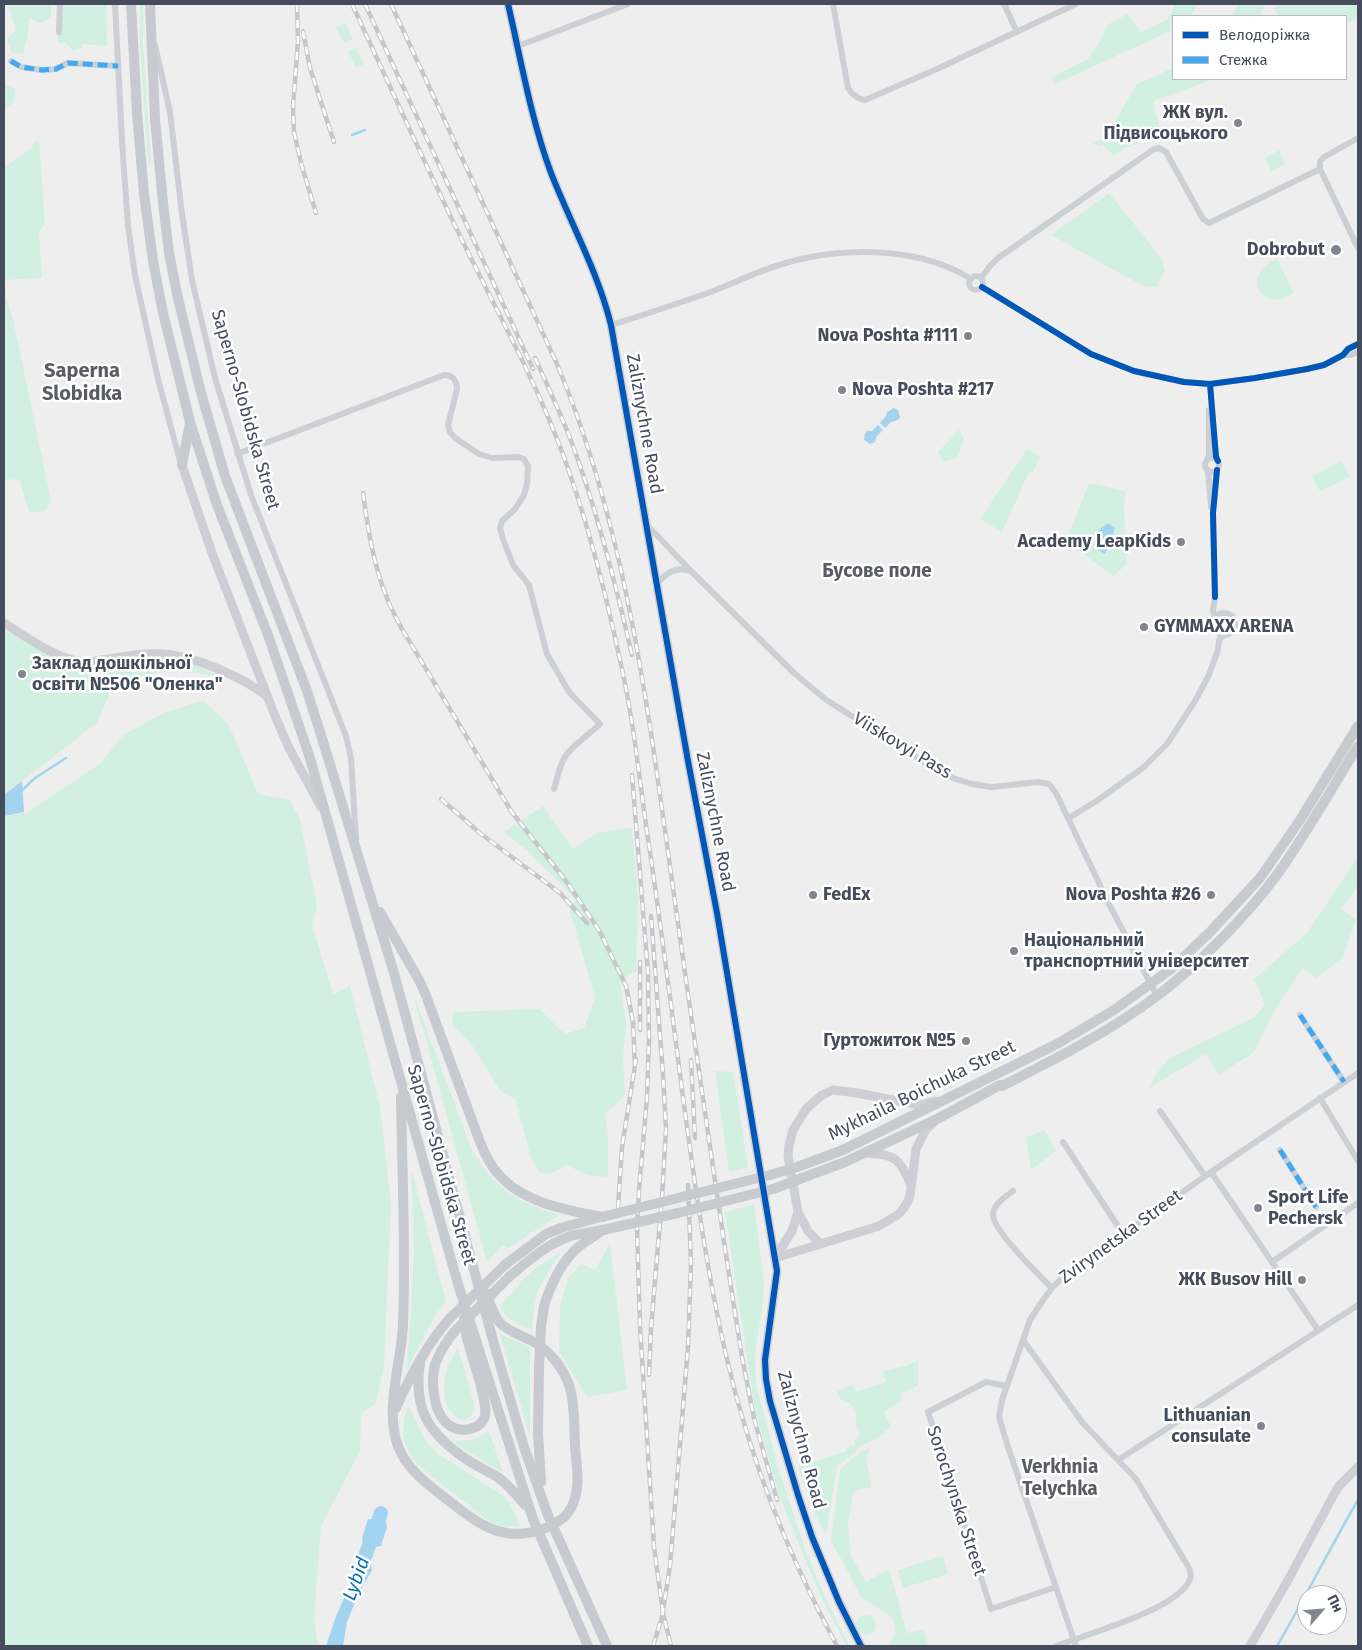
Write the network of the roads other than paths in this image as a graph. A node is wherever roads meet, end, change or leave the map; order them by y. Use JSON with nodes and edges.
{"nodes":[{"id":1,"x":60,"y":4,"type":"edge"},
{"id":2,"x":115,"y":4,"type":"edge"},
{"id":3,"x":131,"y":4,"type":"edge"},
{"id":4,"x":150,"y":4,"type":"edge"},
{"id":5,"x":508,"y":4,"type":"edge"},
{"id":6,"x":628,"y":4,"type":"edge"},
{"id":7,"x":833,"y":4,"type":"edge"},
{"id":8,"x":1004,"y":4,"type":"edge"},
{"id":9,"x":1076,"y":4,"type":"edge"},
{"id":10,"x":150,"y":25,"type":"junction"},
{"id":11,"x":59,"y":32,"type":"dead end"},
{"id":12,"x":1017,"y":32,"type":"junction"},
{"id":13,"x":518,"y":46,"type":"junction"},
{"id":14,"x":11,"y":61,"type":"dead end"},
{"id":15,"x":118,"y":66,"type":"junction"},
{"id":16,"x":1358,"y":138,"type":"edge"},
{"id":17,"x":1320,"y":168,"type":"junction"},
{"id":18,"x":1358,"y":248,"type":"edge"},
{"id":19,"x":981,"y":278,"type":"junction"},
{"id":20,"x":971,"y":279,"type":"junction"},
{"id":21,"x":982,"y":287,"type":"junction"},
{"id":22,"x":611,"y":325,"type":"junction"},
{"id":23,"x":1358,"y":344,"type":"edge"},
{"id":24,"x":1358,"y":352,"type":"edge"},
{"id":25,"x":1343,"y":355,"type":"junction"},
{"id":26,"x":1210,"y":384,"type":"junction"},
{"id":27,"x":190,"y":422,"type":"junction"},
{"id":28,"x":237,"y":454,"type":"junction"},
{"id":29,"x":1207,"y":460,"type":"junction"},
{"id":30,"x":1218,"y":461,"type":"junction"},
{"id":31,"x":182,"y":465,"type":"junction"},
{"id":32,"x":1208,"y":470,"type":"junction"},
{"id":33,"x":1217,"y":470,"type":"junction"},
{"id":34,"x":1213,"y":513,"type":"junction"},
{"id":35,"x":646,"y":524,"type":"junction"},
{"id":36,"x":691,"y":571,"type":"junction"},
{"id":37,"x":657,"y":584,"type":"junction"},
{"id":38,"x":1215,"y":597,"type":"junction"},
{"id":39,"x":1222,"y":613,"type":"junction"},
{"id":40,"x":1215,"y":618,"type":"junction"},
{"id":41,"x":4,"y":624,"type":"edge"},
{"id":42,"x":1215,"y":630,"type":"junction"},
{"id":43,"x":1225,"y":634,"type":"junction"},
{"id":44,"x":1215,"y":655,"type":"junction"},
{"id":45,"x":268,"y":697,"type":"junction"},
{"id":46,"x":1358,"y":726,"type":"edge"},
{"id":47,"x":1358,"y":746,"type":"edge"},
{"id":48,"x":554,"y":789,"type":"dead end"},
{"id":49,"x":327,"y":817,"type":"junction"},
{"id":50,"x":1069,"y":818,"type":"junction"},
{"id":51,"x":357,"y":852,"type":"junction"},
{"id":52,"x":366,"y":884,"type":"junction"},
{"id":53,"x":1151,"y":984,"type":"junction"},
{"id":54,"x":1157,"y":996,"type":"junction"},
{"id":55,"x":1300,"y":1015,"type":"dead end"},
{"id":56,"x":1358,"y":1072,"type":"edge"},
{"id":57,"x":1344,"y":1082,"type":"junction"},
{"id":58,"x":401,"y":1083,"type":"junction"},
{"id":59,"x":962,"y":1091,"type":"junction"},
{"id":60,"x":1320,"y":1098,"type":"junction"},
{"id":61,"x":1160,"y":1111,"type":"dead end"},
{"id":62,"x":939,"y":1118,"type":"junction"},
{"id":63,"x":1063,"y":1142,"type":"dead end"},
{"id":64,"x":1280,"y":1150,"type":"dead end"},
{"id":65,"x":866,"y":1153,"type":"junction"},
{"id":66,"x":1358,"y":1160,"type":"edge"},
{"id":67,"x":1208,"y":1174,"type":"junction"},
{"id":68,"x":912,"y":1187,"type":"junction"},
{"id":69,"x":1013,"y":1191,"type":"dead end"},
{"id":70,"x":1358,"y":1204,"type":"edge"},
{"id":71,"x":1316,"y":1207,"type":"dead end"},
{"id":72,"x":798,"y":1212,"type":"junction"},
{"id":73,"x":602,"y":1217,"type":"junction"},
{"id":74,"x":603,"y":1230,"type":"junction"},
{"id":75,"x":1122,"y":1234,"type":"junction"},
{"id":76,"x":820,"y":1244,"type":"junction"},
{"id":77,"x":470,"y":1252,"type":"junction"},
{"id":78,"x":775,"y":1258,"type":"junction"},
{"id":79,"x":1272,"y":1262,"type":"junction"},
{"id":80,"x":458,"y":1284,"type":"junction"},
{"id":81,"x":1052,"y":1288,"type":"junction"},
{"id":82,"x":1358,"y":1305,"type":"edge"},
{"id":83,"x":1318,"y":1330,"type":"junction"},
{"id":84,"x":1023,"y":1340,"type":"junction"},
{"id":85,"x":420,"y":1363,"type":"junction"},
{"id":86,"x":1007,"y":1386,"type":"junction"},
{"id":87,"x":404,"y":1390,"type":"junction"},
{"id":88,"x":418,"y":1396,"type":"junction"},
{"id":89,"x":393,"y":1415,"type":"junction"},
{"id":90,"x":1118,"y":1460,"type":"junction"},
{"id":91,"x":1358,"y":1467,"type":"edge"},
{"id":92,"x":542,"y":1498,"type":"junction"},
{"id":93,"x":531,"y":1515,"type":"junction"},
{"id":94,"x":1056,"y":1587,"type":"junction"},
{"id":95,"x":1074,"y":1639,"type":"junction"},
{"id":96,"x":588,"y":1646,"type":"edge"},
{"id":97,"x":607,"y":1646,"type":"edge"},
{"id":98,"x":861,"y":1646,"type":"edge"},
{"id":99,"x":1056,"y":1646,"type":"edge"},
{"id":100,"x":1076,"y":1646,"type":"edge"},
{"id":101,"x":1250,"y":1646,"type":"edge"}],
"edges":[{"from":1,"to":11,"type":"street"},
{"from":2,"to":15,"type":"street","name":"Saperno-Slobidska Street"},
{"from":3,"to":27,"type":"main road","name":"Saperno-Slobidska Street"},
{"from":4,"to":10,"type":"main road","name":"Saperno-Slobidska Street"},
{"from":5,"to":13,"type":"street","name":"Zaliznychne Road"},
{"from":6,"to":13,"type":"street"},
{"from":7,"to":12,"type":"street"},
{"from":8,"to":12,"type":"street"},
{"from":9,"to":12,"type":"street"},
{"from":10,"to":28,"type":"street","name":"Saperno-Slobidska Street"},
{"from":10,"to":51,"type":"main road","name":"Saperno-Slobidska Street"},
{"from":13,"to":22,"type":"street","name":"Zaliznychne Road"},
{"from":14,"to":15,"type":"street"},
{"from":15,"to":31,"type":"street","name":"Saperno-Slobidska Street"},
{"from":16,"to":17,"type":"street"},
{"from":17,"to":18,"type":"street"},
{"from":17,"to":19,"type":"street"},
{"from":19,"to":20,"type":"street"},
{"from":19,"to":21,"type":"street"},
{"from":20,"to":21,"type":"street"},
{"from":20,"to":22,"type":"street"},
{"from":21,"to":26,"type":"street"},
{"from":22,"to":35,"type":"street","name":"Zaliznychne Road"},
{"from":23,"to":25,"type":"street"},
{"from":24,"to":25,"type":"street"},
{"from":25,"to":26,"type":"street"},
{"from":26,"to":29,"type":"street"},
{"from":26,"to":30,"type":"street"},
{"from":27,"to":31,"type":"main road"},
{"from":27,"to":49,"type":"main road","name":"Saperno-Slobidska Street"},
{"from":28,"to":48,"type":"street"},
{"from":28,"to":51,"type":"street","name":"Saperno-Slobidska Street"},
{"from":29,"to":30,"type":"street"},
{"from":29,"to":32,"type":"street"},
{"from":30,"to":33,"type":"street"},
{"from":31,"to":45,"type":"street","name":"Saperno-Slobidska Street"},
{"from":32,"to":33,"type":"street"},
{"from":32,"to":34,"type":"street"},
{"from":33,"to":34,"type":"street"},
{"from":34,"to":38,"type":"street"},
{"from":35,"to":36,"type":"street","name":"Viiskovyi Pass"},
{"from":35,"to":37,"type":"street","name":"Zaliznychne Road"},
{"from":36,"to":37,"type":"street"},
{"from":36,"to":50,"type":"street","name":"Viiskovyi Pass"},
{"from":37,"to":78,"type":"street","name":"Zaliznychne Road"},
{"from":38,"to":39,"type":"street"},
{"from":38,"to":40,"type":"street"},
{"from":39,"to":40,"type":"street"},
{"from":39,"to":43,"type":"street"},
{"from":40,"to":42,"type":"street"},
{"from":41,"to":45,"type":"street"},
{"from":42,"to":43,"type":"street"},
{"from":42,"to":44,"type":"street"},
{"from":43,"to":44,"type":"street"},
{"from":44,"to":50,"type":"street"},
{"from":45,"to":49,"type":"street","name":"Saperno-Slobidska Street"},
{"from":46,"to":53,"type":"main road","name":"Mykhaila Boichuka Street"},
{"from":47,"to":54,"type":"main road","name":"Mykhaila Boichuka Street"},
{"from":49,"to":58,"type":"main road","name":"Saperno-Slobidska Street"},
{"from":50,"to":53,"type":"street","name":"Viiskovyi Pass"},
{"from":51,"to":52,"type":"main road","name":"Saperno-Slobidska Street"},
{"from":52,"to":73,"type":"main road"},
{"from":52,"to":77,"type":"main road","name":"Saperno-Slobidska Street"},
{"from":53,"to":54,"type":"street","name":"Viiskovyi Pass"},
{"from":53,"to":59,"type":"main road","name":"Mykhaila Boichuka Street"},
{"from":54,"to":62,"type":"main road","name":"Mykhaila Boichuka Street"},
{"from":55,"to":57,"type":"street"},
{"from":56,"to":57,"type":"street","name":"Zvirynetska Street"},
{"from":57,"to":60,"type":"street","name":"Zvirynetska Street"},
{"from":58,"to":80,"type":"main road","name":"Saperno-Slobidska Street"},
{"from":58,"to":89,"type":"main road"},
{"from":59,"to":72,"type":"street"},
{"from":59,"to":73,"type":"main road","name":"Mykhaila Boichuka Street","bridge":true},
{"from":60,"to":66,"type":"street"},
{"from":60,"to":67,"type":"street","name":"Zvirynetska Street"},
{"from":61,"to":67,"type":"street"},
{"from":62,"to":65,"type":"main road","name":"Mykhaila Boichuka Street"},
{"from":62,"to":68,"type":"street"},
{"from":63,"to":75,"type":"street"},
{"from":64,"to":71,"type":"street"},
{"from":65,"to":68,"type":"street"},
{"from":65,"to":74,"type":"main road","name":"Mykhaila Boichuka Street","bridge":true},
{"from":67,"to":75,"type":"street","name":"Zvirynetska Street"},
{"from":67,"to":79,"type":"street"},
{"from":68,"to":76,"type":"street"},
{"from":69,"to":81,"type":"street"},
{"from":70,"to":79,"type":"street"},
{"from":72,"to":76,"type":"street"},
{"from":72,"to":78,"type":"street"},
{"from":73,"to":85,"type":"main road","name":"Mykhaila Boichuka Street","bridge":true},
{"from":74,"to":80,"type":"main road","name":"Mykhaila Boichuka Street","bridge":true},
{"from":74,"to":92,"type":"main road","bridge":true},
{"from":75,"to":81,"type":"street","name":"Zvirynetska Street"},
{"from":76,"to":78,"type":"street"},
{"from":77,"to":89,"type":"main road"},
{"from":77,"to":92,"type":"main road","name":"Saperno-Slobidska Street"},
{"from":78,"to":98,"type":"street","name":"Zaliznychne Road"},
{"from":79,"to":83,"type":"street"},
{"from":80,"to":93,"type":"main road","name":"Saperno-Slobidska Street"},
{"from":81,"to":84,"type":"street","name":"Zvirynetska Street"},
{"from":82,"to":83,"type":"street"},
{"from":83,"to":90,"type":"street"},
{"from":84,"to":86,"type":"street","name":"Zvirynetska Street"},
{"from":84,"to":90,"type":"street"},
{"from":85,"to":87,"type":"main road","name":"Mykhaila Boichuka Street"},
{"from":85,"to":88,"type":"main road"},
{"from":86,"to":94,"type":"street","name":"Zvirynetska Street"},
{"from":86,"to":94,"type":"street","name":"Sorochynska Street"},
{"from":87,"to":88,"type":"main road"},
{"from":87,"to":89,"type":"main road","name":"Mykhaila Boichuka Street"},
{"from":88,"to":93,"type":"main road"},
{"from":90,"to":95,"type":"street"},
{"from":91,"to":101,"type":"street"},
{"from":92,"to":97,"type":"main road","name":"Saperno-Slobidska Street","bridge":true},
{"from":93,"to":96,"type":"main road","bridge":true},
{"from":94,"to":95,"type":"street","name":"Zvirynetska Street"},
{"from":95,"to":99,"type":"street"},
{"from":95,"to":100,"type":"street","name":"Zvirynetska Street"}]}
